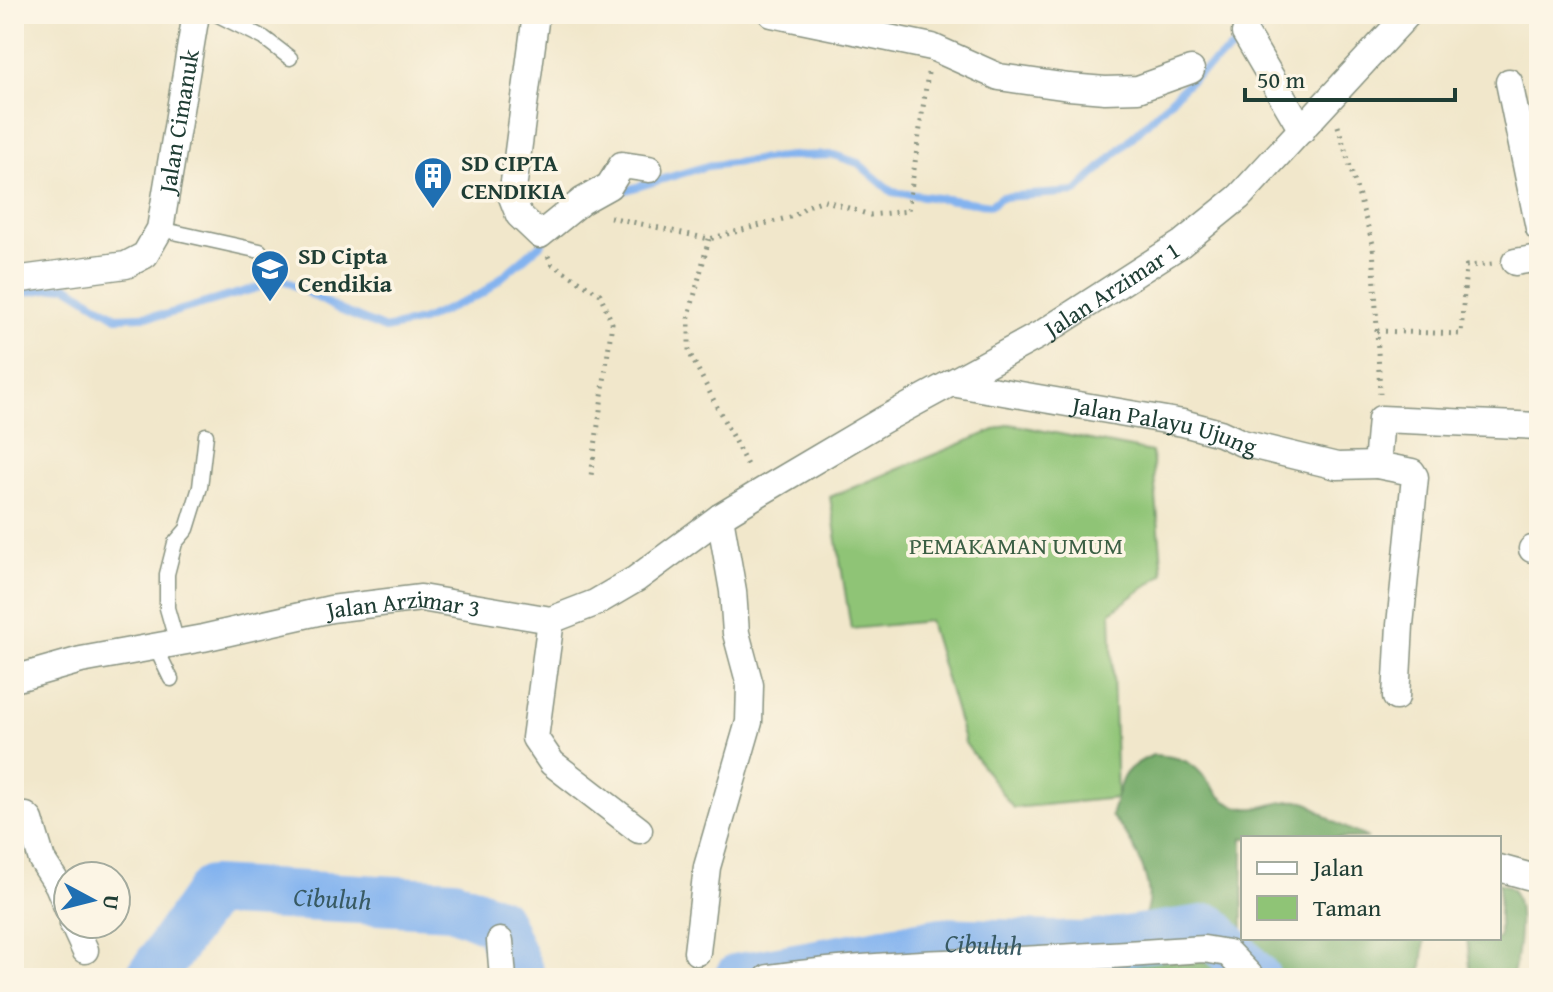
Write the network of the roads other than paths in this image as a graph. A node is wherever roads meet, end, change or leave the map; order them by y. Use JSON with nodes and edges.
{"nodes":[{"id":1,"x":196,"y":14,"type":"edge"},
{"id":2,"x":216,"y":14,"type":"edge"},
{"id":3,"x":536,"y":14,"type":"edge"},
{"id":4,"x":772,"y":14,"type":"edge"},
{"id":5,"x":1408,"y":14,"type":"edge"},
{"id":6,"x":1245,"y":33,"type":"dead end"},
{"id":7,"x":290,"y":58,"type":"dead end"},
{"id":8,"x":1191,"y":70,"type":"dead end"},
{"id":9,"x":1509,"y":82,"type":"dead end"},
{"id":10,"x":1302,"y":130,"type":"junction"},
{"id":11,"x":649,"y":169,"type":"dead end"},
{"id":12,"x":1539,"y":228,"type":"edge"},
{"id":13,"x":160,"y":229,"type":"junction"},
{"id":14,"x":260,"y":251,"type":"dead end"},
{"id":15,"x":14,"y":280,"type":"edge"},
{"id":16,"x":951,"y":383,"type":"junction"},
{"id":17,"x":1539,"y":426,"type":"edge"},
{"id":18,"x":206,"y":435,"type":"dead end"},
{"id":19,"x":1377,"y":465,"type":"junction"},
{"id":20,"x":720,"y":517,"type":"junction"},
{"id":21,"x":551,"y":620,"type":"junction"},
{"id":22,"x":166,"y":644,"type":"junction"},
{"id":23,"x":14,"y":679,"type":"edge"},
{"id":24,"x":171,"y":679,"type":"dead end"},
{"id":25,"x":1396,"y":697,"type":"dead end"},
{"id":26,"x":14,"y":823,"type":"edge"},
{"id":27,"x":639,"y":830,"type":"dead end"},
{"id":28,"x":1501,"y":869,"type":"edge"},
{"id":29,"x":52,"y":876,"type":"edge"},
{"id":30,"x":1539,"y":879,"type":"edge"},
{"id":31,"x":80,"y":940,"type":"edge"},
{"id":32,"x":500,"y":941,"type":"dead end"},
{"id":33,"x":85,"y":950,"type":"dead end"},
{"id":34,"x":697,"y":952,"type":"dead end"},
{"id":35,"x":823,"y":974,"type":"edge"},
{"id":36,"x":503,"y":978,"type":"edge"},
{"id":37,"x":768,"y":978,"type":"edge"},
{"id":38,"x":1252,"y":978,"type":"edge"}],
"edges":[{"from":1,"to":13,"type":"street","name":"Jalan Cimanuk"},
{"from":2,"to":7,"type":"lane"},
{"from":3,"to":11,"type":"street"},
{"from":4,"to":8,"type":"street"},
{"from":5,"to":10,"type":"street","name":"Jalan Arzimar 1"},
{"from":6,"to":10,"type":"street"},
{"from":9,"to":12,"type":"street"},
{"from":10,"to":16,"type":"street","name":"Jalan Arzimar 1"},
{"from":13,"to":14,"type":"lane"},
{"from":13,"to":15,"type":"street"},
{"from":16,"to":19,"type":"street","name":"Jalan Palayu Ujung"},
{"from":16,"to":20,"type":"street","name":"Jalan Arzimar 1"},
{"from":17,"to":19,"type":"street"},
{"from":18,"to":22,"type":"lane"},
{"from":19,"to":25,"type":"street","name":"Jalan Palayu Ujung"},
{"from":20,"to":21,"type":"street"},
{"from":20,"to":34,"type":"street"},
{"from":21,"to":22,"type":"street","name":"Jalan Arzimar 3"},
{"from":21,"to":27,"type":"street"},
{"from":22,"to":23,"type":"street","name":"Jalan Arzimar 3"},
{"from":22,"to":24,"type":"lane"},
{"from":26,"to":29,"type":"street"},
{"from":28,"to":30,"type":"street"},
{"from":31,"to":33,"type":"street"},
{"from":32,"to":36,"type":"street"},
{"from":35,"to":37,"type":"street"},
{"from":35,"to":38,"type":"street"}]}
